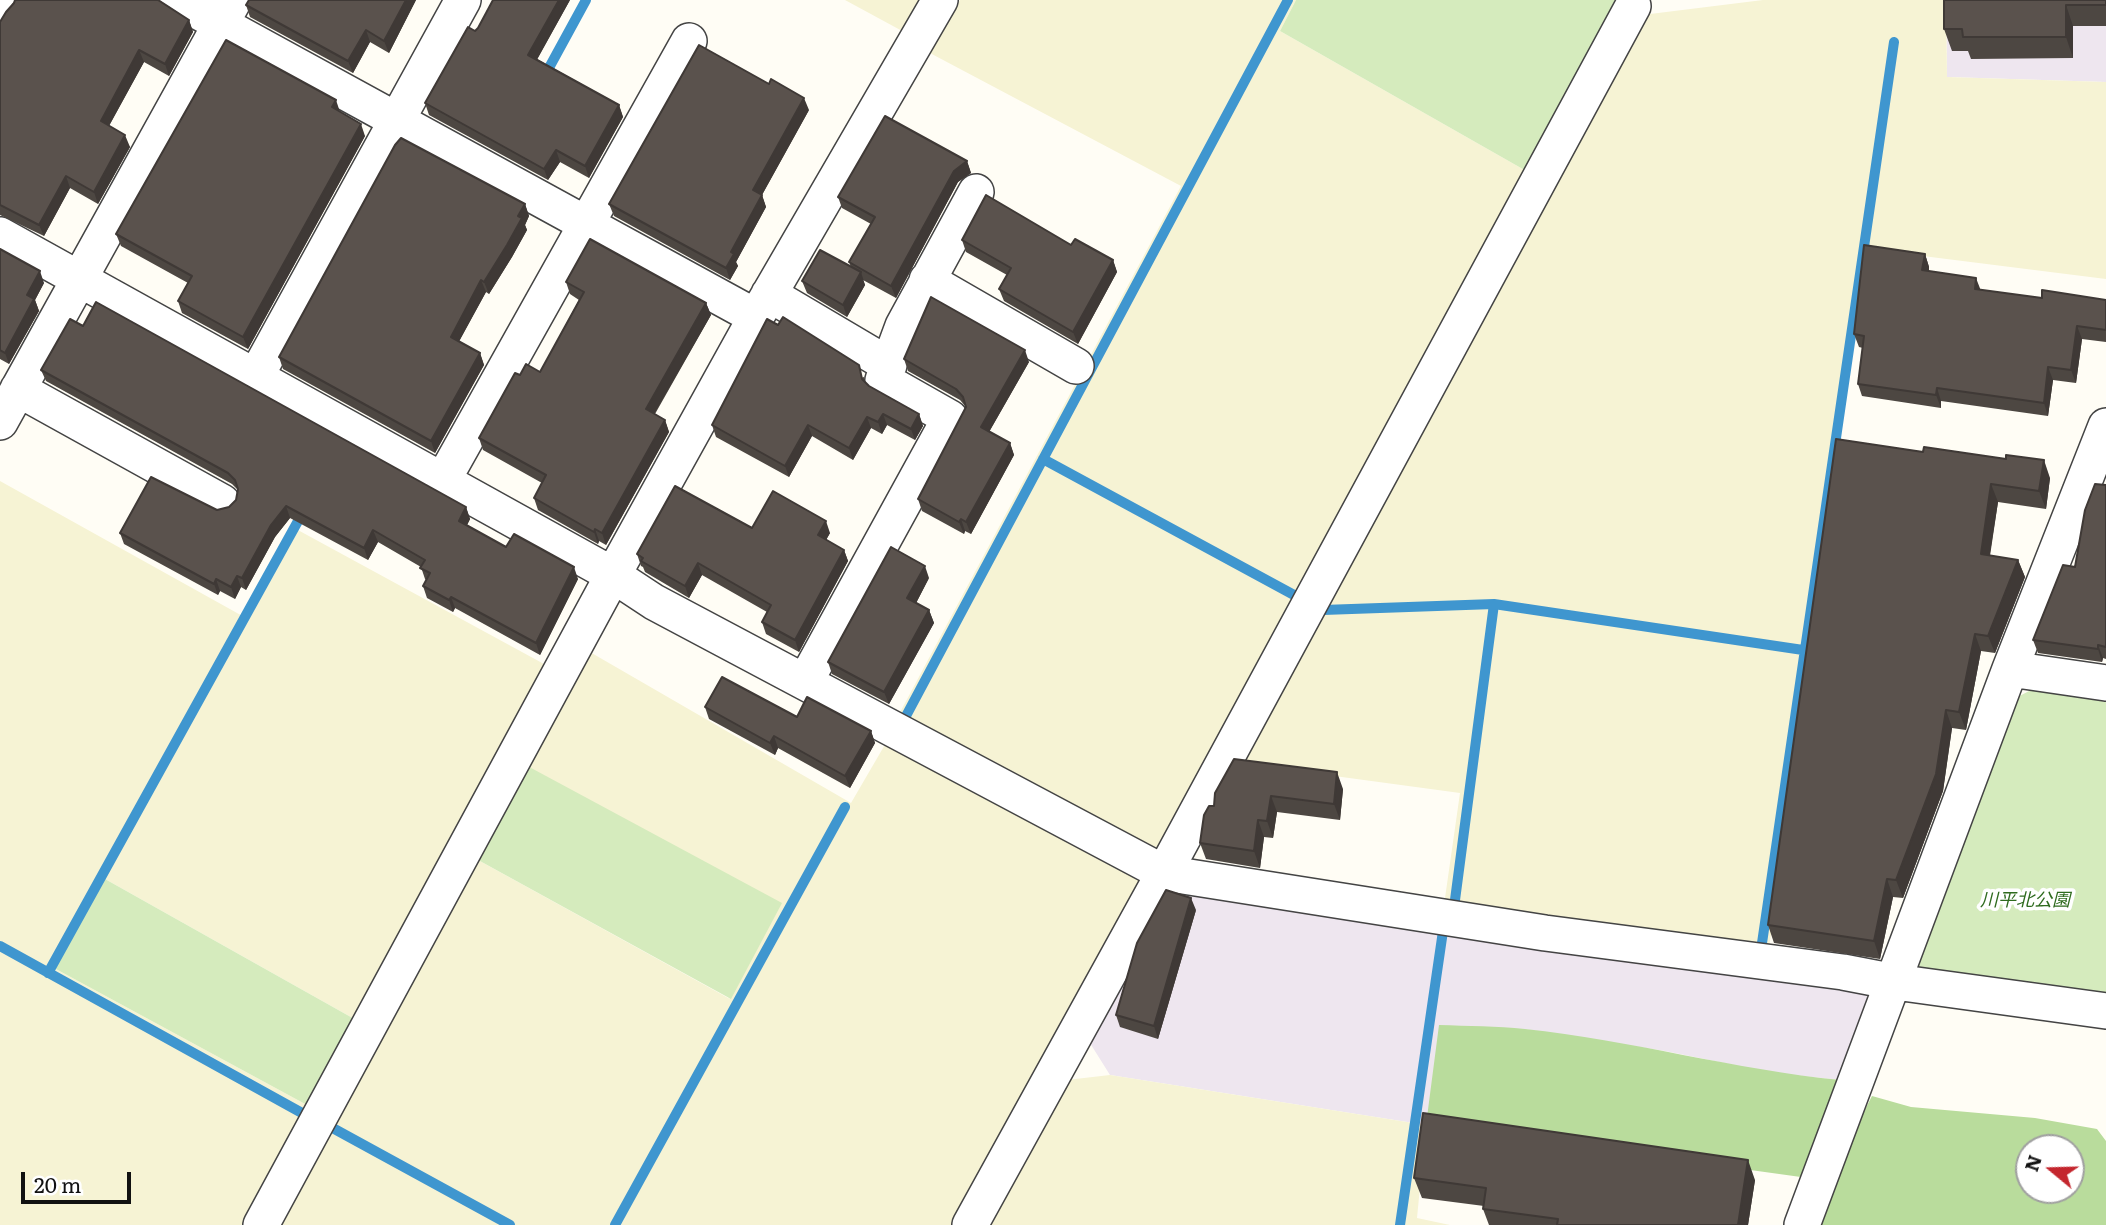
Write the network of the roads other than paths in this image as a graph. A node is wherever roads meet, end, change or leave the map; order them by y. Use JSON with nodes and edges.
{"nodes":[{"id":1,"x":3,"y":0,"type":"edge"},
{"id":2,"x":177,"y":0,"type":"edge"},
{"id":3,"x":463,"y":0,"type":"edge"},
{"id":4,"x":940,"y":0,"type":"edge"},
{"id":5,"x":0,"y":5,"type":"edge"},
{"id":6,"x":1633,"y":6,"type":"dead end"},
{"id":7,"x":227,"y":12,"type":"edge"},
{"id":8,"x":689,"y":41,"type":"dead end"},
{"id":9,"x":397,"y":121,"type":"junction"},
{"id":10,"x":976,"y":192,"type":"dead end"},
{"id":11,"x":587,"y":225,"type":"junction"},
{"id":12,"x":0,"y":235,"type":"edge"},
{"id":13,"x":79,"y":279,"type":"junction"},
{"id":14,"x":927,"y":280,"type":"junction"},
{"id":15,"x":762,"y":306,"type":"junction"},
{"id":16,"x":889,"y":365,"type":"junction"},
{"id":17,"x":1076,"y":366,"type":"dead end"},
{"id":18,"x":256,"y":376,"type":"junction"},
{"id":19,"x":18,"y":389,"type":"junction"},
{"id":20,"x":0,"y":422,"type":"edge"},
{"id":21,"x":2106,"y":426,"type":"edge"},
{"id":22,"x":443,"y":480,"type":"junction"},
{"id":23,"x":222,"y":502,"type":"dead end"},
{"id":24,"x":612,"y":575,"type":"junction"},
{"id":25,"x":2010,"y":669,"type":"junction"},
{"id":26,"x":805,"y":682,"type":"junction"},
{"id":27,"x":2106,"y":683,"type":"edge"},
{"id":28,"x":1164,"y":873,"type":"junction"},
{"id":29,"x":1895,"y":982,"type":"junction"},
{"id":30,"x":2106,"y":1011,"type":"edge"},
{"id":31,"x":261,"y":1225,"type":"edge"},
{"id":32,"x":970,"y":1225,"type":"edge"},
{"id":33,"x":1802,"y":1225,"type":"edge"}],
"edges":[{"from":1,"to":5,"type":"street"},
{"from":2,"to":7,"type":"street"},
{"from":3,"to":9,"type":"street"},
{"from":4,"to":15,"type":"street"},
{"from":6,"to":28,"type":"street"},
{"from":7,"to":9,"type":"street"},
{"from":7,"to":13,"type":"street"},
{"from":8,"to":11,"type":"street"},
{"from":9,"to":11,"type":"street"},
{"from":9,"to":18,"type":"street"},
{"from":10,"to":14,"type":"street"},
{"from":11,"to":15,"type":"street"},
{"from":11,"to":22,"type":"street"},
{"from":12,"to":13,"type":"street"},
{"from":13,"to":18,"type":"street"},
{"from":13,"to":19,"type":"street"},
{"from":14,"to":16,"type":"street"},
{"from":14,"to":17,"type":"street"},
{"from":15,"to":16,"type":"street"},
{"from":15,"to":24,"type":"street"},
{"from":16,"to":26,"type":"street"},
{"from":18,"to":22,"type":"street"},
{"from":19,"to":20,"type":"street"},
{"from":19,"to":23,"type":"street"},
{"from":21,"to":25,"type":"street"},
{"from":22,"to":24,"type":"street"},
{"from":24,"to":26,"type":"street"},
{"from":24,"to":31,"type":"street"},
{"from":25,"to":27,"type":"street"},
{"from":25,"to":29,"type":"street"},
{"from":26,"to":28,"type":"street"},
{"from":28,"to":29,"type":"street"},
{"from":28,"to":32,"type":"street"},
{"from":29,"to":30,"type":"street"},
{"from":29,"to":33,"type":"street"}]}
